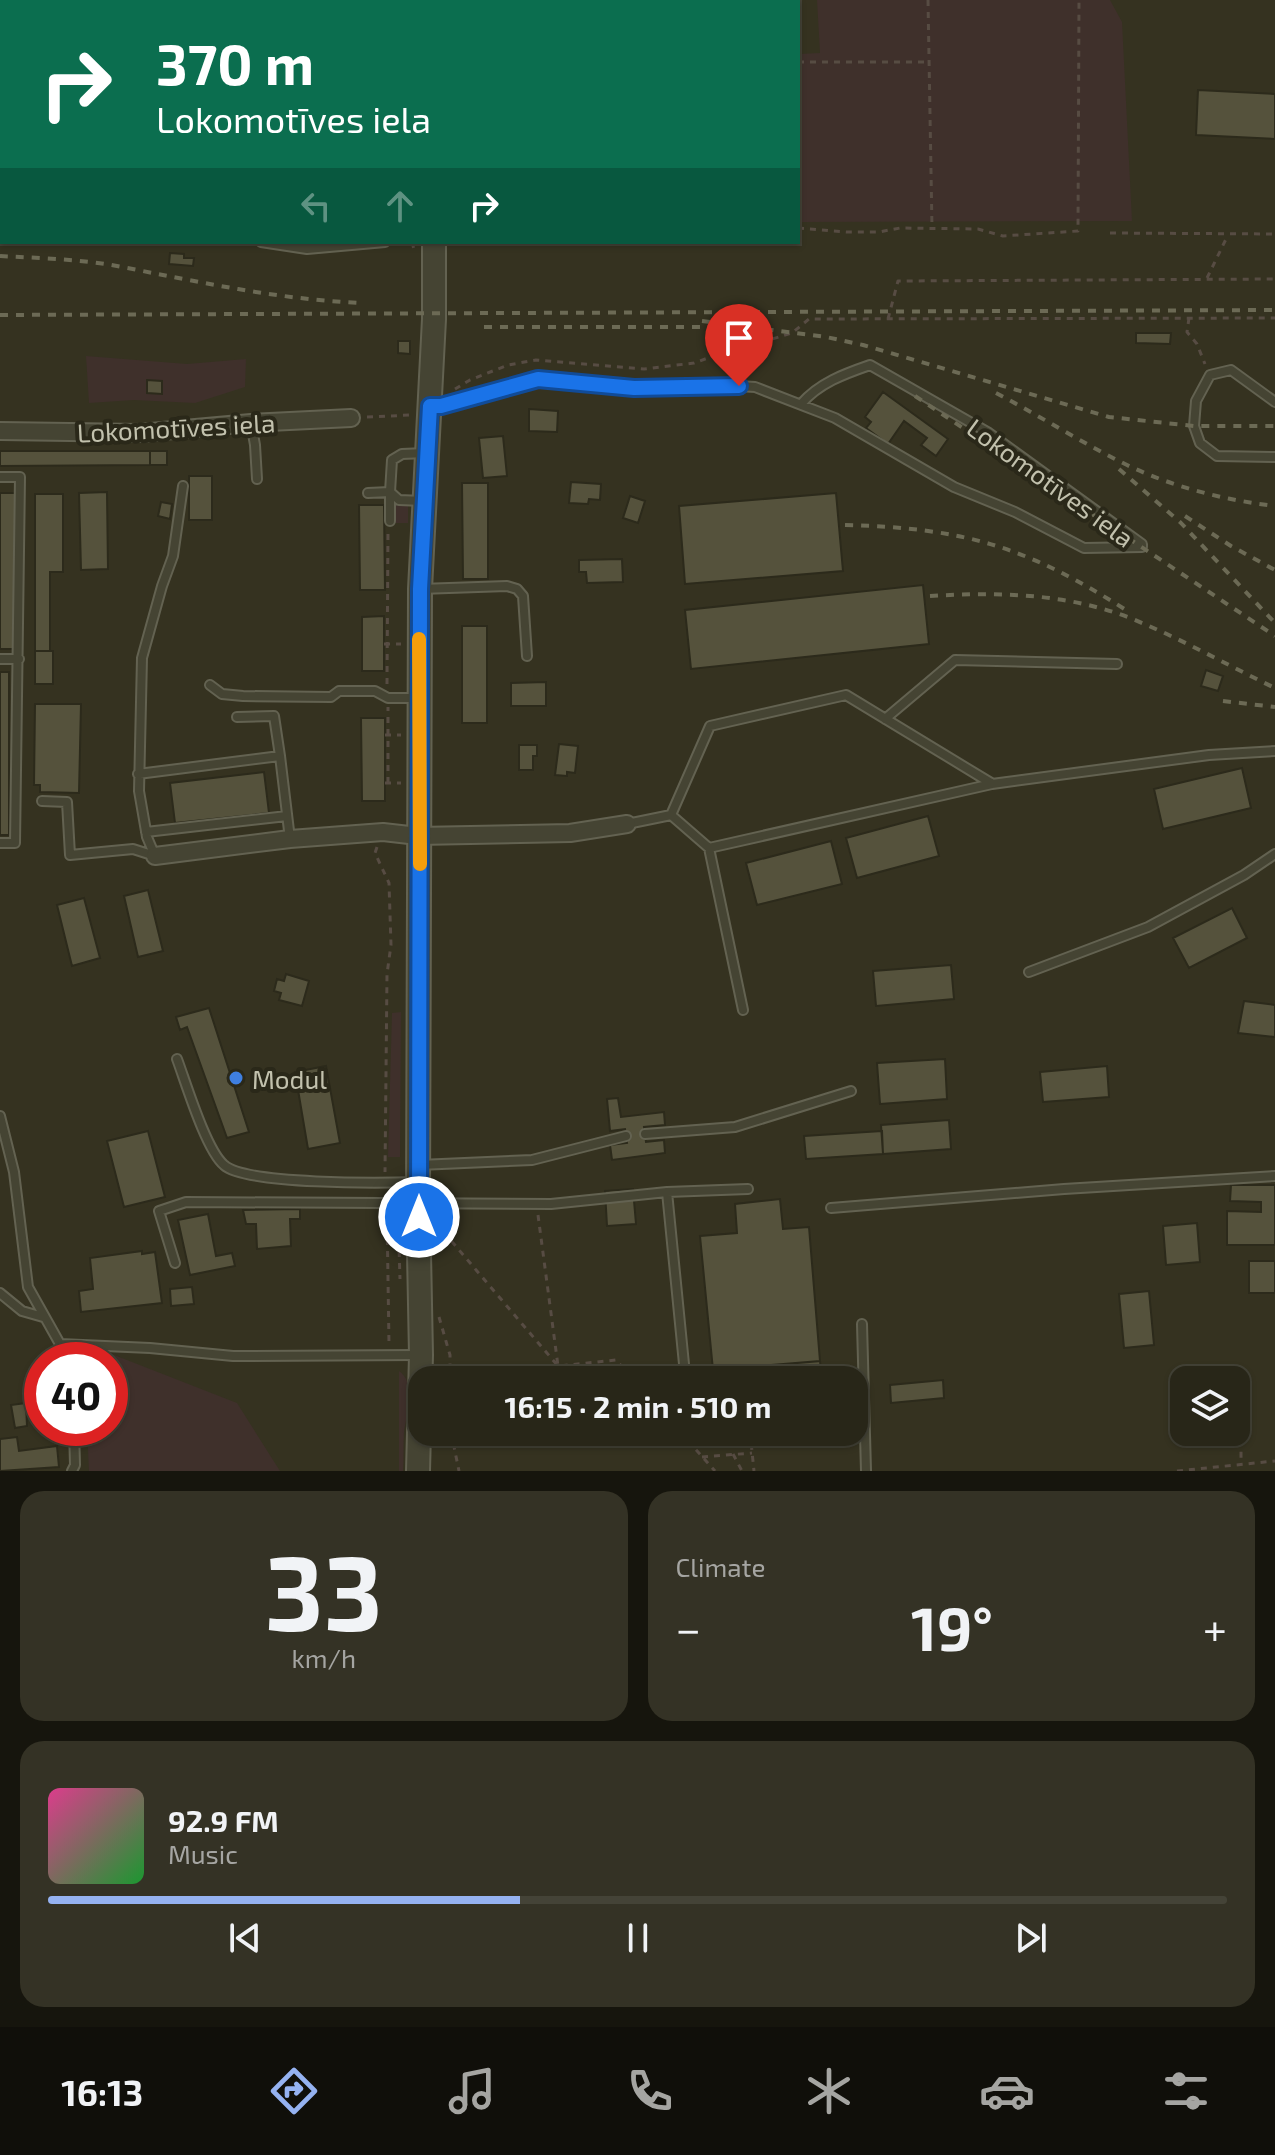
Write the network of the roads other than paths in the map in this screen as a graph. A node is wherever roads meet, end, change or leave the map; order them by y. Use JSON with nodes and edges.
{"nodes":[{"id":1,"x":274,"y":244,"type":"edge"},
{"id":2,"x":335,"y":244,"type":"edge"},
{"id":3,"x":434,"y":244,"type":"edge"},
{"id":4,"x":1275,"y":402,"type":"edge"},
{"id":5,"x":801,"y":404,"type":"junction"},
{"id":6,"x":422,"y":410,"type":"junction"},
{"id":7,"x":351,"y":418,"type":"road end"},
{"id":8,"x":251,"y":423,"type":"junction"},
{"id":9,"x":0,"y":431,"type":"edge"},
{"id":10,"x":425,"y":453,"type":"junction"},
{"id":11,"x":1275,"y":457,"type":"edge"},
{"id":12,"x":0,"y":477,"type":"edge"},
{"id":13,"x":257,"y":479,"type":"dead end"},
{"id":14,"x":183,"y":486,"type":"dead end"},
{"id":15,"x":390,"y":492,"type":"junction"},
{"id":16,"x":368,"y":493,"type":"dead end"},
{"id":17,"x":423,"y":501,"type":"junction"},
{"id":18,"x":390,"y":521,"type":"road end"},
{"id":19,"x":420,"y":589,"type":"junction"},
{"id":20,"x":527,"y":656,"type":"dead end"},
{"id":21,"x":0,"y":659,"type":"edge"},
{"id":22,"x":19,"y":659,"type":"junction"},
{"id":23,"x":1117,"y":664,"type":"dead end"},
{"id":24,"x":210,"y":685,"type":"dead end"},
{"id":25,"x":419,"y":698,"type":"junction"},
{"id":26,"x":237,"y":717,"type":"dead end"},
{"id":27,"x":885,"y":719,"type":"junction"},
{"id":28,"x":1275,"y":751,"type":"edge"},
{"id":29,"x":280,"y":756,"type":"junction"},
{"id":30,"x":138,"y":774,"type":"junction"},
{"id":31,"x":992,"y":784,"type":"junction"},
{"id":32,"x":42,"y":801,"type":"dead end"},
{"id":33,"x":671,"y":815,"type":"junction"},
{"id":34,"x":287,"y":816,"type":"junction"},
{"id":35,"x":627,"y":824,"type":"joint"},
{"id":36,"x":146,"y":832,"type":"junction"},
{"id":37,"x":418,"y":836,"type":"junction"},
{"id":38,"x":290,"y":839,"type":"junction"},
{"id":39,"x":0,"y":843,"type":"edge"},
{"id":40,"x":709,"y":848,"type":"junction"},
{"id":41,"x":1275,"y":854,"type":"edge"},
{"id":42,"x":155,"y":856,"type":"junction"},
{"id":43,"x":1029,"y":972,"type":"dead end"},
{"id":44,"x":743,"y":1010,"type":"dead end"},
{"id":45,"x":177,"y":1059,"type":"dead end"},
{"id":46,"x":851,"y":1091,"type":"dead end"},
{"id":47,"x":0,"y":1116,"type":"edge"},
{"id":48,"x":645,"y":1134,"type":"dead end"},
{"id":49,"x":626,"y":1136,"type":"dead end"},
{"id":50,"x":1275,"y":1176,"type":"edge"},
{"id":51,"x":418,"y":1183,"type":"junction"},
{"id":52,"x":748,"y":1189,"type":"dead end"},
{"id":53,"x":667,"y":1192,"type":"junction"},
{"id":54,"x":831,"y":1208,"type":"dead end"},
{"id":55,"x":175,"y":1263,"type":"dead end"},
{"id":56,"x":0,"y":1293,"type":"edge"},
{"id":57,"x":43,"y":1317,"type":"junction"},
{"id":58,"x":862,"y":1324,"type":"dead end"},
{"id":59,"x":59,"y":1342,"type":"edge"},
{"id":60,"x":128,"y":1347,"type":"edge"},
{"id":61,"x":421,"y":1355,"type":"junction"},
{"id":62,"x":684,"y":1364,"type":"dead end"},
{"id":63,"x":74,"y":1446,"type":"edge"},
{"id":64,"x":72,"y":1471,"type":"edge"},
{"id":65,"x":418,"y":1471,"type":"edge"},
{"id":66,"x":866,"y":1471,"type":"edge"}],
"edges":[{"from":1,"to":2,"type":"lane"},
{"from":3,"to":6,"type":"street"},
{"from":4,"to":11,"type":"lane"},
{"from":5,"to":5,"type":"lane","name":"Lokomotīves iela"},
{"from":5,"to":6,"type":"lane","name":"Lokomotīves iela"},
{"from":6,"to":10,"type":"street"},
{"from":7,"to":8,"type":"street","name":"Lokomotīves iela"},
{"from":8,"to":9,"type":"street","name":"Lokomotīves iela"},
{"from":8,"to":13,"type":"lane"},
{"from":10,"to":15,"type":"lane"},
{"from":10,"to":17,"type":"street"},
{"from":12,"to":22,"type":"lane"},
{"from":14,"to":30,"type":"lane"},
{"from":15,"to":16,"type":"lane"},
{"from":15,"to":17,"type":"lane"},
{"from":15,"to":18,"type":"lane"},
{"from":17,"to":19,"type":"street"},
{"from":19,"to":20,"type":"lane"},
{"from":19,"to":25,"type":"street"},
{"from":21,"to":22,"type":"lane"},
{"from":22,"to":39,"type":"lane"},
{"from":23,"to":27,"type":"lane"},
{"from":24,"to":25,"type":"lane"},
{"from":25,"to":37,"type":"street"},
{"from":26,"to":29,"type":"lane"},
{"from":27,"to":31,"type":"lane"},
{"from":27,"to":33,"type":"lane"},
{"from":28,"to":31,"type":"lane"},
{"from":29,"to":30,"type":"lane"},
{"from":29,"to":34,"type":"lane"},
{"from":30,"to":36,"type":"lane"},
{"from":31,"to":40,"type":"lane"},
{"from":32,"to":42,"type":"lane"},
{"from":33,"to":35,"type":"lane"},
{"from":33,"to":40,"type":"lane"},
{"from":34,"to":36,"type":"lane"},
{"from":34,"to":38,"type":"lane"},
{"from":35,"to":37,"type":"street"},
{"from":36,"to":42,"type":"lane"},
{"from":37,"to":38,"type":"street"},
{"from":37,"to":51,"type":"street"},
{"from":38,"to":42,"type":"street"},
{"from":40,"to":44,"type":"lane"},
{"from":41,"to":43,"type":"lane"},
{"from":45,"to":51,"type":"lane"},
{"from":46,"to":48,"type":"lane"},
{"from":47,"to":57,"type":"lane"},
{"from":49,"to":51,"type":"lane"},
{"from":50,"to":54,"type":"lane"},
{"from":51,"to":53,"type":"lane"},
{"from":51,"to":55,"type":"lane"},
{"from":51,"to":61,"type":"street"},
{"from":52,"to":53,"type":"lane"},
{"from":53,"to":62,"type":"lane"},
{"from":56,"to":57,"type":"lane"},
{"from":57,"to":59,"type":"lane"},
{"from":58,"to":66,"type":"lane"},
{"from":60,"to":61,"type":"lane"},
{"from":61,"to":65,"type":"street"},
{"from":63,"to":64,"type":"lane"}]}
